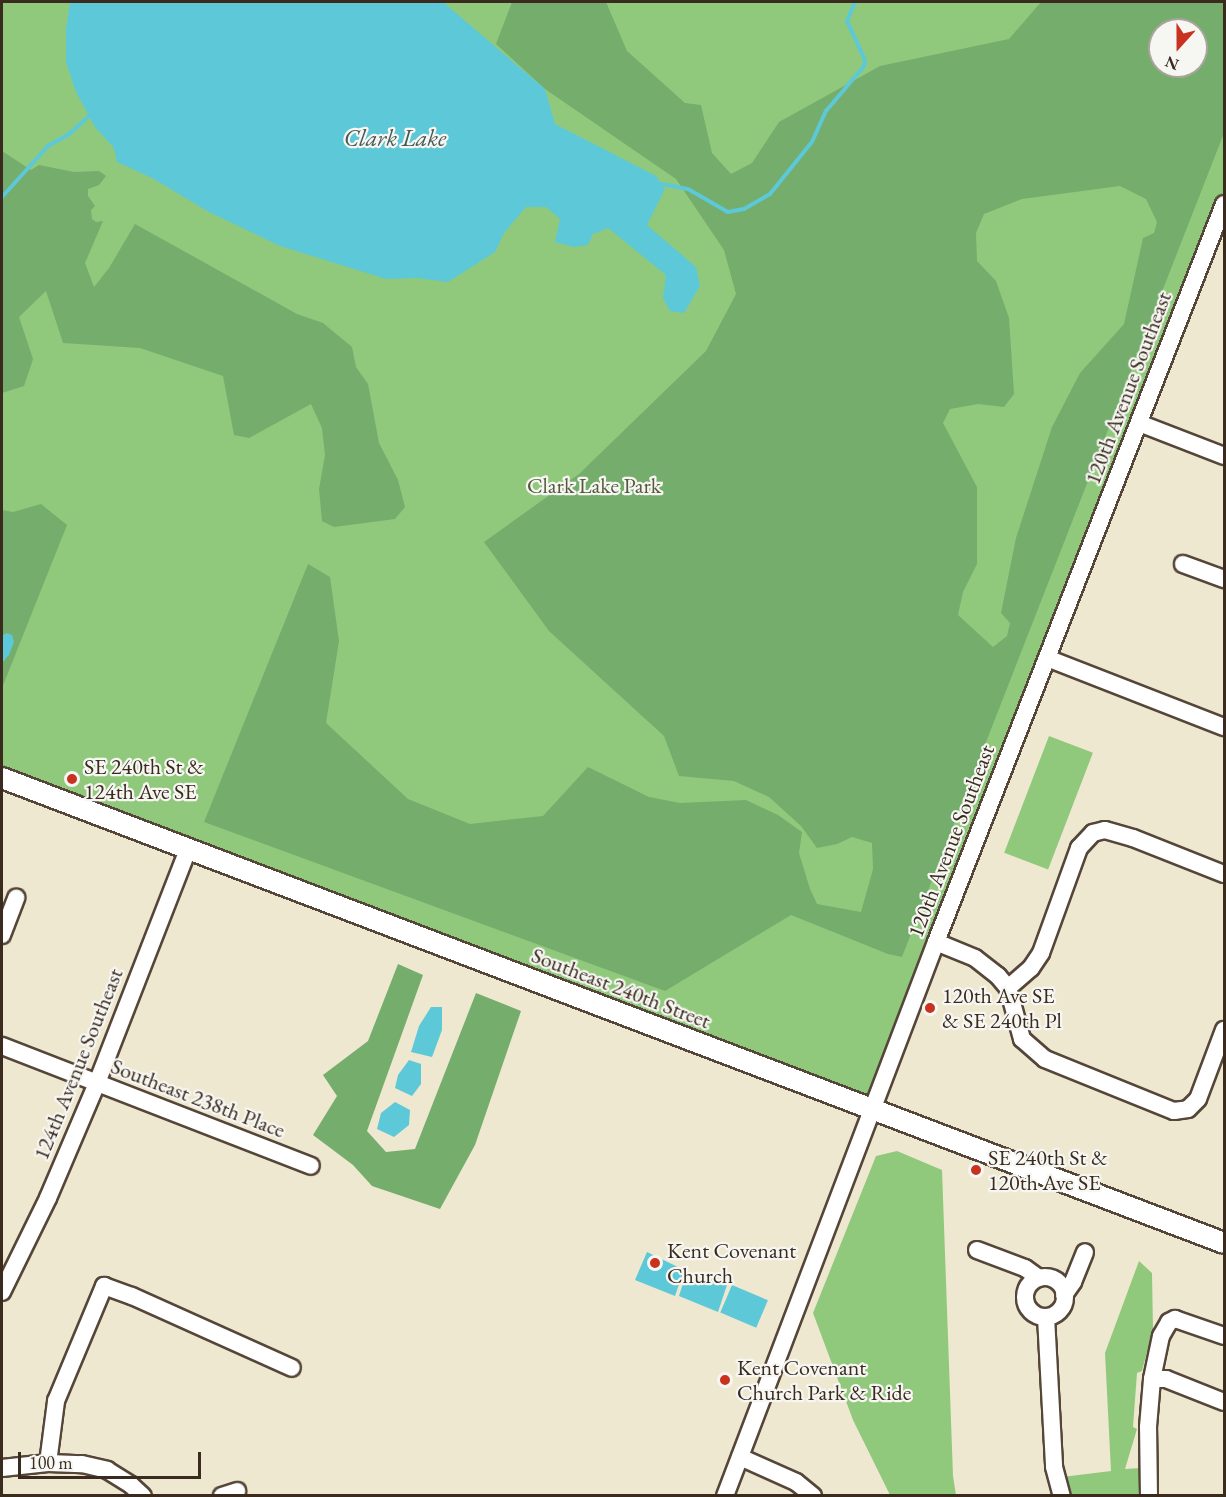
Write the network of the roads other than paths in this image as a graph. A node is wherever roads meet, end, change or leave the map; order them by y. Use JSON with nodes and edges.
{"nodes":[{"id":1,"x":1224,"y":204,"type":"edge"},
{"id":2,"x":1139,"y":423,"type":"junction"},
{"id":3,"x":1224,"y":456,"type":"edge"},
{"id":4,"x":1183,"y":564,"type":"dead end"},
{"id":5,"x":1224,"y":579,"type":"edge"},
{"id":6,"x":1047,"y":658,"type":"junction"},
{"id":7,"x":1224,"y":727,"type":"edge"},
{"id":8,"x":2,"y":778,"type":"edge"},
{"id":9,"x":189,"y":849,"type":"junction"},
{"id":10,"x":1224,"y":874,"type":"edge"},
{"id":11,"x":16,"y":898,"type":"dead end"},
{"id":12,"x":2,"y":934,"type":"edge"},
{"id":13,"x":936,"y":942,"type":"junction"},
{"id":14,"x":1008,"y":988,"type":"junction"},
{"id":15,"x":1224,"y":1030,"type":"edge"},
{"id":16,"x":2,"y":1046,"type":"edge"},
{"id":17,"x":97,"y":1083,"type":"junction"},
{"id":18,"x":872,"y":1110,"type":"junction"},
{"id":19,"x":311,"y":1166,"type":"dead end"},
{"id":20,"x":1224,"y":1243,"type":"edge"},
{"id":21,"x":977,"y":1250,"type":"dead end"},
{"id":22,"x":1085,"y":1252,"type":"dead end"},
{"id":23,"x":1039,"y":1278,"type":"junction"},
{"id":24,"x":2,"y":1292,"type":"edge"},
{"id":25,"x":1064,"y":1295,"type":"junction"},
{"id":26,"x":1046,"y":1317,"type":"junction"},
{"id":27,"x":1224,"y":1336,"type":"edge"},
{"id":28,"x":292,"y":1368,"type":"dead end"},
{"id":29,"x":1152,"y":1379,"type":"junction"},
{"id":30,"x":1224,"y":1402,"type":"edge"},
{"id":31,"x":740,"y":1457,"type":"junction"},
{"id":32,"x":48,"y":1463,"type":"junction"},
{"id":33,"x":2,"y":1468,"type":"edge"},
{"id":34,"x":1152,"y":1494,"type":"edge"},
{"id":35,"x":143,"y":1496,"type":"edge"},
{"id":36,"x":725,"y":1496,"type":"edge"},
{"id":37,"x":813,"y":1496,"type":"edge"},
{"id":38,"x":1062,"y":1496,"type":"edge"}],
"edges":[{"from":1,"to":2,"type":"street","name":"120th Avenue Southeast"},
{"from":2,"to":3,"type":"street"},
{"from":2,"to":6,"type":"street","name":"120th Avenue Southeast"},
{"from":4,"to":5,"type":"street"},
{"from":6,"to":7,"type":"street"},
{"from":6,"to":13,"type":"street","name":"120th Avenue Southeast"},
{"from":8,"to":9,"type":"main road","name":"Southeast 240th Street"},
{"from":9,"to":17,"type":"street","name":"124th Avenue Southeast"},
{"from":9,"to":18,"type":"main road","name":"Southeast 240th Street"},
{"from":10,"to":14,"type":"street"},
{"from":11,"to":12,"type":"street"},
{"from":13,"to":14,"type":"street"},
{"from":13,"to":18,"type":"street","name":"120th Avenue Southeast"},
{"from":14,"to":15,"type":"street"},
{"from":16,"to":17,"type":"street","name":"Southeast 238th Place"},
{"from":17,"to":19,"type":"street","name":"Southeast 238th Place"},
{"from":17,"to":24,"type":"street","name":"124th Avenue Southeast"},
{"from":18,"to":20,"type":"main road","name":"Southeast 240th Street"},
{"from":18,"to":31,"type":"street","name":"120th Avenue Southeast"},
{"from":21,"to":23,"type":"street"},
{"from":22,"to":25,"type":"street"},
{"from":23,"to":25,"type":"street"},
{"from":23,"to":26,"type":"street"},
{"from":25,"to":26,"type":"street"},
{"from":26,"to":38,"type":"street"},
{"from":27,"to":29,"type":"street"},
{"from":28,"to":32,"type":"street"},
{"from":29,"to":30,"type":"street"},
{"from":29,"to":34,"type":"street"},
{"from":31,"to":36,"type":"street","name":"120th Avenue Southeast"},
{"from":31,"to":37,"type":"street"},
{"from":32,"to":33,"type":"street"},
{"from":32,"to":35,"type":"street"}]}
